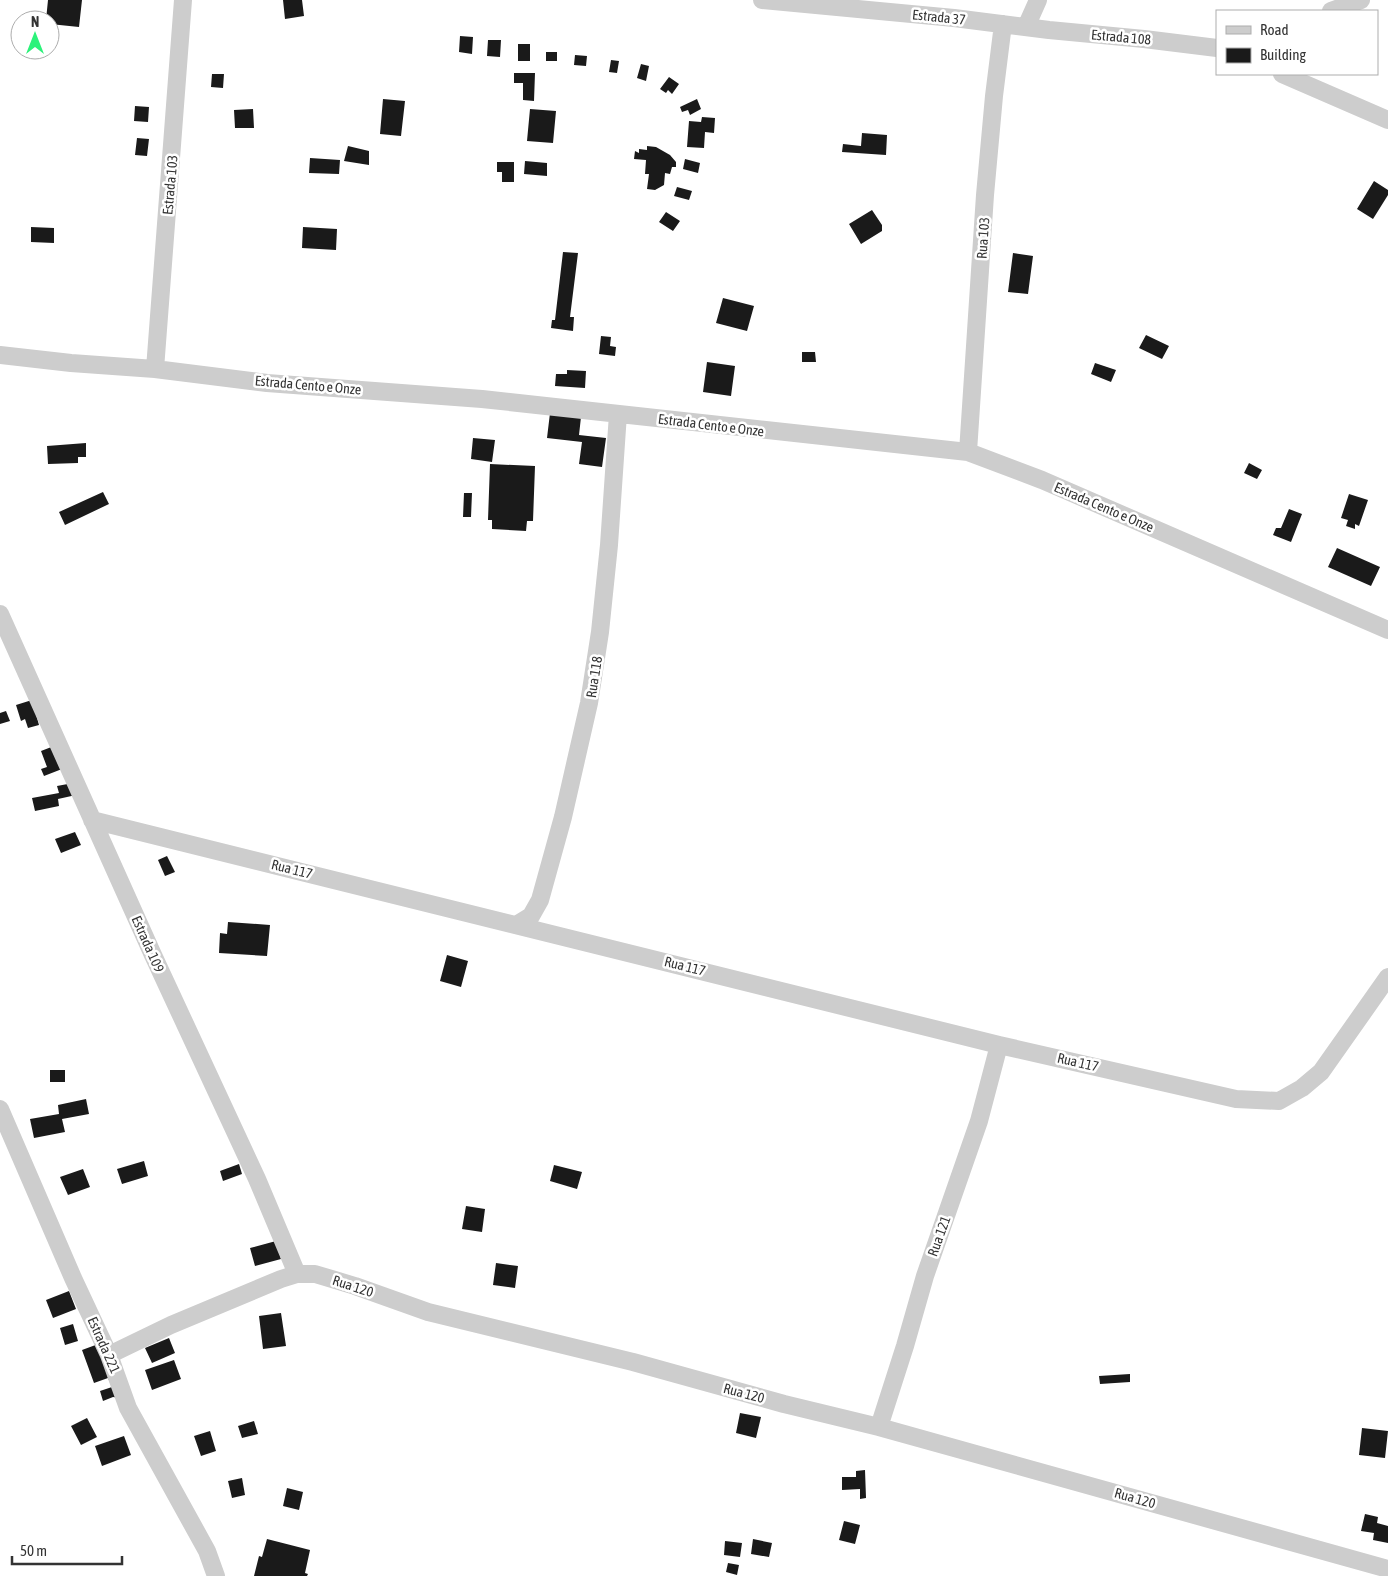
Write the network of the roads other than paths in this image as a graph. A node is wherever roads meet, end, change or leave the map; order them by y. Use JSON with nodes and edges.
{"nodes":[{"id":1,"x":183,"y":0,"type":"edge"},
{"id":2,"x":762,"y":0,"type":"edge"},
{"id":3,"x":1038,"y":0,"type":"edge"},
{"id":4,"x":1361,"y":0,"type":"edge"},
{"id":5,"x":1334,"y":10,"type":"edge"},
{"id":6,"x":1003,"y":24,"type":"junction"},
{"id":7,"x":1026,"y":27,"type":"junction"},
{"id":8,"x":1216,"y":48,"type":"edge"},
{"id":9,"x":1284,"y":75,"type":"edge"},
{"id":10,"x":1388,"y":120,"type":"edge"},
{"id":11,"x":0,"y":355,"type":"edge"},
{"id":12,"x":155,"y":369,"type":"junction"},
{"id":13,"x":618,"y":414,"type":"junction"},
{"id":14,"x":968,"y":452,"type":"junction"},
{"id":15,"x":0,"y":614,"type":"edge"},
{"id":16,"x":1388,"y":630,"type":"edge"},
{"id":17,"x":92,"y":820,"type":"junction"},
{"id":18,"x":518,"y":924,"type":"junction"},
{"id":19,"x":1388,"y":977,"type":"edge"},
{"id":20,"x":999,"y":1044,"type":"junction"},
{"id":21,"x":0,"y":1109,"type":"edge"},
{"id":22,"x":297,"y":1274,"type":"junction"},
{"id":23,"x":109,"y":1354,"type":"junction"},
{"id":24,"x":879,"y":1427,"type":"junction"},
{"id":25,"x":1388,"y":1568,"type":"edge"},
{"id":26,"x":216,"y":1576,"type":"edge"}],
"edges":[{"from":1,"to":12,"type":"street","name":"Estrada 103"},
{"from":2,"to":6,"type":"street","name":"Estrada 37"},
{"from":3,"to":7,"type":"street"},
{"from":4,"to":5,"type":"street"},
{"from":6,"to":7,"type":"street","name":"Estrada 37"},
{"from":6,"to":14,"type":"street","name":"Rua 103"},
{"from":7,"to":8,"type":"street","name":"Estrada 108"},
{"from":9,"to":10,"type":"street"},
{"from":11,"to":12,"type":"street","name":"Estrada Cento e Onze"},
{"from":12,"to":13,"type":"street","name":"Estrada Cento e Onze"},
{"from":13,"to":14,"type":"street","name":"Estrada Cento e Onze"},
{"from":13,"to":18,"type":"street","name":"Rua 118"},
{"from":14,"to":16,"type":"street","name":"Estrada Cento e Onze"},
{"from":15,"to":17,"type":"street","name":"Estrada 109"},
{"from":17,"to":18,"type":"street","name":"Rua 117"},
{"from":17,"to":22,"type":"street","name":"Estrada 109"},
{"from":18,"to":20,"type":"street","name":"Rua 117"},
{"from":19,"to":20,"type":"street","name":"Rua 117"},
{"from":20,"to":24,"type":"street","name":"Rua 121"},
{"from":21,"to":23,"type":"street","name":"Estrada 221"},
{"from":22,"to":23,"type":"street","name":"Rua 120"},
{"from":22,"to":24,"type":"street","name":"Rua 120"},
{"from":23,"to":26,"type":"street","name":"Estrada 221"},
{"from":24,"to":25,"type":"street","name":"Rua 120"}]}
